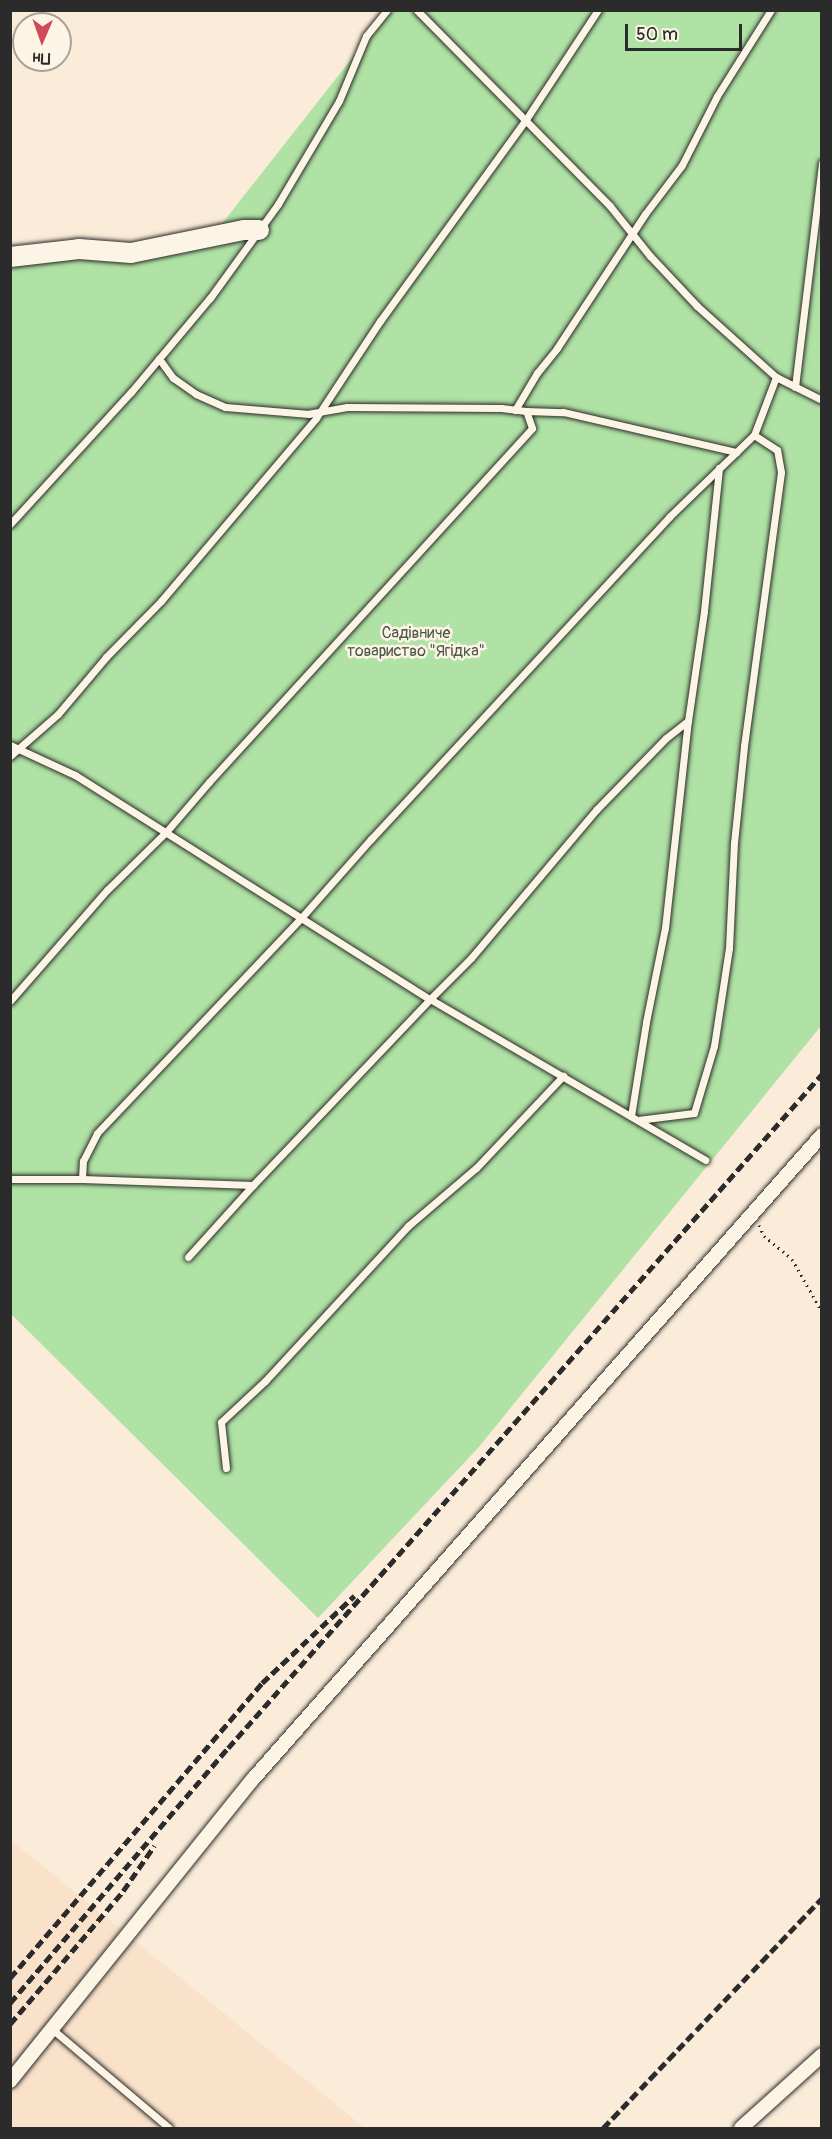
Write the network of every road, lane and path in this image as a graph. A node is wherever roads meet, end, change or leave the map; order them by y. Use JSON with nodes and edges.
{"nodes":[{"id":1,"x":387,"y":10,"type":"edge"},
{"id":2,"x":417,"y":10,"type":"edge"},
{"id":3,"x":598,"y":10,"type":"edge"},
{"id":4,"x":771,"y":10,"type":"edge"},
{"id":5,"x":525,"y":120,"type":"junction"},
{"id":6,"x":822,"y":163,"type":"edge"},
{"id":7,"x":259,"y":230,"type":"junction"},
{"id":8,"x":14,"y":259,"type":"edge"},
{"id":9,"x":159,"y":359,"type":"junction"},
{"id":10,"x":776,"y":376,"type":"junction"},
{"id":11,"x":795,"y":387,"type":"junction"},
{"id":12,"x":822,"y":400,"type":"edge"},
{"id":13,"x":515,"y":410,"type":"junction"},
{"id":14,"x":526,"y":411,"type":"junction"},
{"id":15,"x":754,"y":435,"type":"junction"},
{"id":16,"x":736,"y":452,"type":"junction"},
{"id":17,"x":719,"y":468,"type":"junction"},
{"id":18,"x":10,"y":524,"type":"edge"},
{"id":19,"x":688,"y":721,"type":"junction"},
{"id":20,"x":13,"y":747,"type":"edge"},
{"id":21,"x":10,"y":756,"type":"edge"},
{"id":22,"x":166,"y":832,"type":"junction"},
{"id":23,"x":301,"y":918,"type":"junction"},
{"id":24,"x":430,"y":999,"type":"junction"},
{"id":25,"x":10,"y":1001,"type":"edge"},
{"id":26,"x":563,"y":1076,"type":"junction"},
{"id":27,"x":635,"y":1118,"type":"junction"},
{"id":28,"x":822,"y":1135,"type":"edge"},
{"id":29,"x":705,"y":1160,"type":"dead end"},
{"id":30,"x":10,"y":1179,"type":"edge"},
{"id":31,"x":82,"y":1179,"type":"junction"},
{"id":32,"x":253,"y":1185,"type":"junction"},
{"id":33,"x":753,"y":1212,"type":"junction"},
{"id":34,"x":188,"y":1257,"type":"dead end"},
{"id":35,"x":822,"y":1312,"type":"edge"},
{"id":36,"x":226,"y":1468,"type":"dead end"},
{"id":37,"x":52,"y":2029,"type":"junction"},
{"id":38,"x":822,"y":2055,"type":"edge"},
{"id":39,"x":10,"y":2081,"type":"edge"},
{"id":40,"x":169,"y":2128,"type":"edge"},
{"id":41,"x":741,"y":2128,"type":"edge"}],
"edges":[{"from":1,"to":7,"type":"lane"},
{"from":2,"to":5,"type":"lane"},
{"from":3,"to":5,"type":"lane"},
{"from":4,"to":13,"type":"lane"},
{"from":5,"to":10,"type":"lane"},
{"from":5,"to":20,"type":"lane"},
{"from":6,"to":11,"type":"lane"},
{"from":7,"to":8,"type":"street"},
{"from":7,"to":9,"type":"lane"},
{"from":9,"to":13,"type":"lane"},
{"from":9,"to":18,"type":"lane"},
{"from":10,"to":11,"type":"lane"},
{"from":10,"to":15,"type":"lane"},
{"from":11,"to":12,"type":"lane"},
{"from":13,"to":14,"type":"lane"},
{"from":14,"to":16,"type":"lane"},
{"from":14,"to":22,"type":"lane"},
{"from":15,"to":16,"type":"lane"},
{"from":15,"to":27,"type":"lane"},
{"from":16,"to":17,"type":"lane"},
{"from":17,"to":19,"type":"lane"},
{"from":17,"to":23,"type":"lane"},
{"from":19,"to":24,"type":"lane"},
{"from":19,"to":27,"type":"lane"},
{"from":20,"to":21,"type":"lane"},
{"from":20,"to":22,"type":"lane"},
{"from":22,"to":23,"type":"lane"},
{"from":22,"to":25,"type":"lane"},
{"from":23,"to":24,"type":"lane"},
{"from":23,"to":31,"type":"lane"},
{"from":24,"to":26,"type":"lane"},
{"from":24,"to":32,"type":"lane"},
{"from":26,"to":27,"type":"lane"},
{"from":26,"to":36,"type":"lane"},
{"from":27,"to":29,"type":"lane"},
{"from":28,"to":33,"type":"street"},
{"from":30,"to":31,"type":"lane"},
{"from":31,"to":32,"type":"lane"},
{"from":32,"to":34,"type":"lane"},
{"from":33,"to":35,"type":"path"},
{"from":33,"to":37,"type":"street"},
{"from":37,"to":39,"type":"street"},
{"from":37,"to":40,"type":"lane"},
{"from":38,"to":41,"type":"street"}]}
